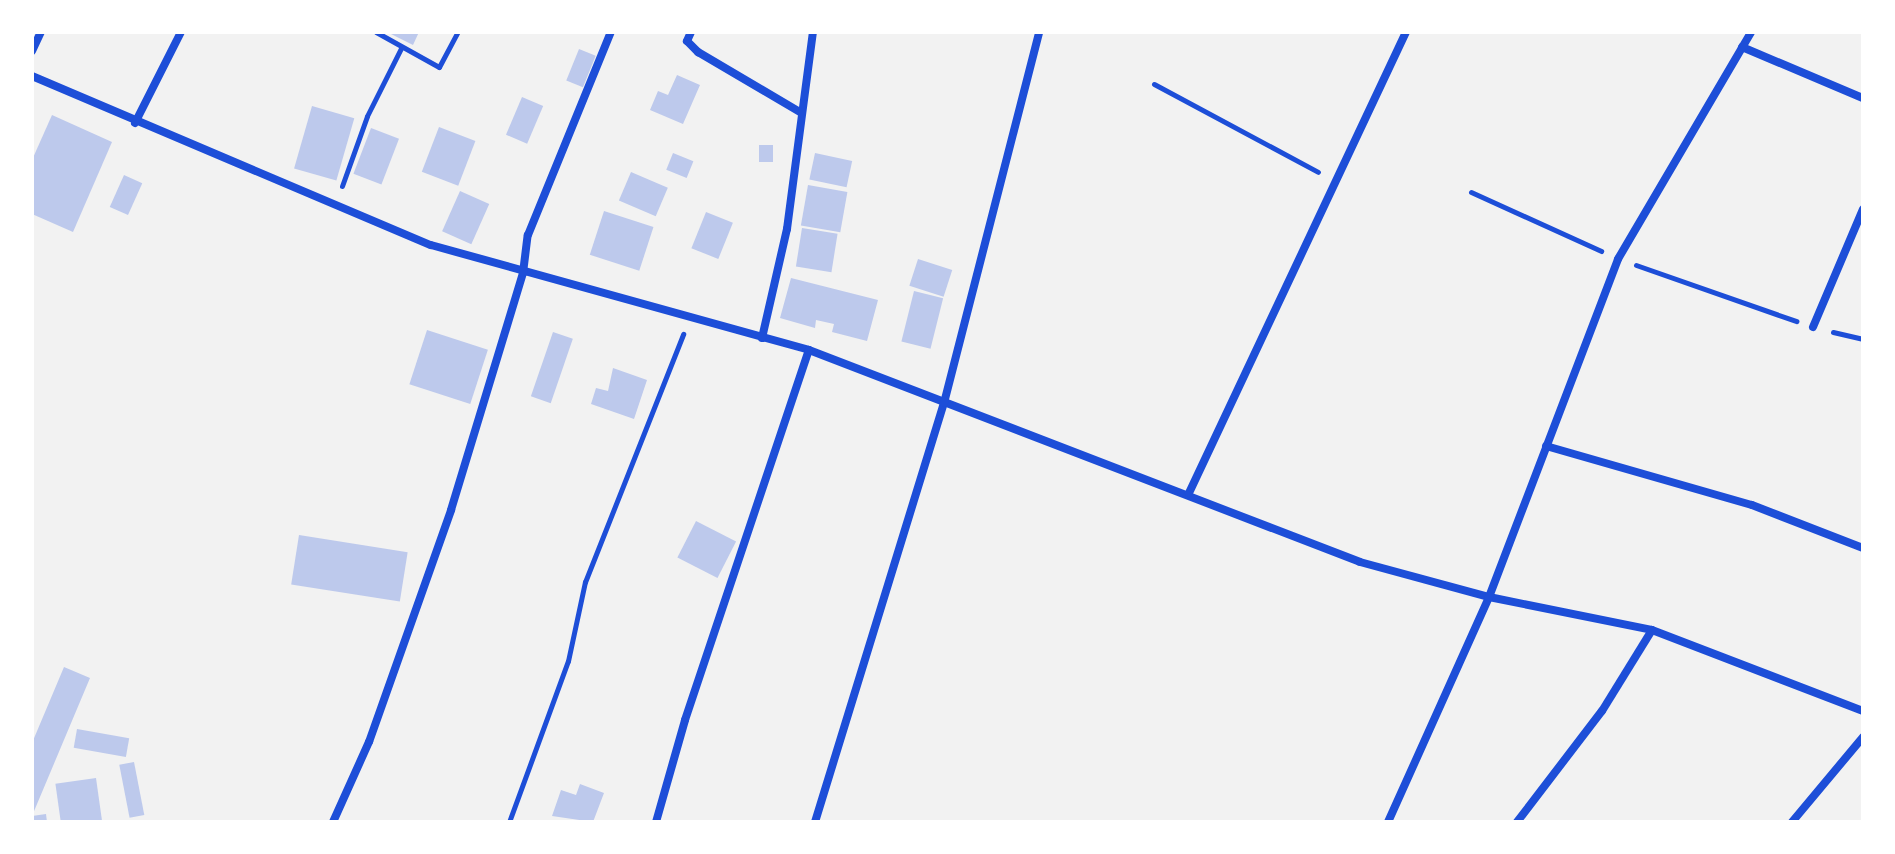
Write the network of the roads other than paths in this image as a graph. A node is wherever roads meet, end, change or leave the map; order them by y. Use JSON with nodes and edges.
{"nodes":[{"id":1,"x":41,"y":32,"type":"edge"},
{"id":2,"x":181,"y":32,"type":"edge"},
{"id":3,"x":611,"y":32,"type":"edge"},
{"id":4,"x":691,"y":32,"type":"edge"},
{"id":5,"x":813,"y":32,"type":"edge"},
{"id":6,"x":1039,"y":32,"type":"edge"},
{"id":7,"x":1406,"y":32,"type":"edge"},
{"id":8,"x":1751,"y":32,"type":"edge"},
{"id":9,"x":1742,"y":47,"type":"junction"},
{"id":10,"x":32,"y":51,"type":"edge"},
{"id":11,"x":32,"y":76,"type":"edge"},
{"id":12,"x":1863,"y":98,"type":"edge"},
{"id":13,"x":800,"y":112,"type":"junction"},
{"id":14,"x":135,"y":123,"type":"junction"},
{"id":15,"x":1863,"y":209,"type":"edge"},
{"id":16,"x":523,"y":273,"type":"junction"},
{"id":17,"x":1813,"y":327,"type":"road end"},
{"id":18,"x":762,"y":338,"type":"junction"},
{"id":19,"x":809,"y":350,"type":"junction"},
{"id":20,"x":944,"y":403,"type":"junction"},
{"id":21,"x":1546,"y":446,"type":"junction"},
{"id":22,"x":1189,"y":493,"type":"junction"},
{"id":23,"x":1863,"y":548,"type":"edge"},
{"id":24,"x":1489,"y":597,"type":"junction"},
{"id":25,"x":1652,"y":630,"type":"junction"},
{"id":26,"x":1863,"y":711,"type":"edge"},
{"id":27,"x":1863,"y":737,"type":"edge"},
{"id":28,"x":333,"y":822,"type":"edge"},
{"id":29,"x":656,"y":822,"type":"edge"},
{"id":30,"x":815,"y":822,"type":"edge"},
{"id":31,"x":1388,"y":822,"type":"edge"},
{"id":32,"x":1517,"y":822,"type":"edge"},
{"id":33,"x":1792,"y":822,"type":"edge"}],
"edges":[{"from":1,"to":10,"type":"street"},
{"from":2,"to":14,"type":"street"},
{"from":3,"to":16,"type":"street"},
{"from":4,"to":13,"type":"street"},
{"from":5,"to":13,"type":"street"},
{"from":6,"to":20,"type":"street"},
{"from":7,"to":22,"type":"street"},
{"from":8,"to":9,"type":"street"},
{"from":9,"to":12,"type":"street"},
{"from":9,"to":21,"type":"street"},
{"from":11,"to":14,"type":"street"},
{"from":13,"to":18,"type":"street"},
{"from":14,"to":16,"type":"street"},
{"from":15,"to":17,"type":"street"},
{"from":16,"to":18,"type":"street"},
{"from":16,"to":28,"type":"street"},
{"from":18,"to":19,"type":"street"},
{"from":19,"to":20,"type":"street"},
{"from":19,"to":29,"type":"street"},
{"from":20,"to":22,"type":"street"},
{"from":20,"to":30,"type":"street"},
{"from":21,"to":23,"type":"street"},
{"from":21,"to":24,"type":"street"},
{"from":22,"to":24,"type":"street"},
{"from":24,"to":25,"type":"street"},
{"from":24,"to":31,"type":"street"},
{"from":25,"to":26,"type":"street"},
{"from":25,"to":32,"type":"street"},
{"from":27,"to":33,"type":"street"}]}
